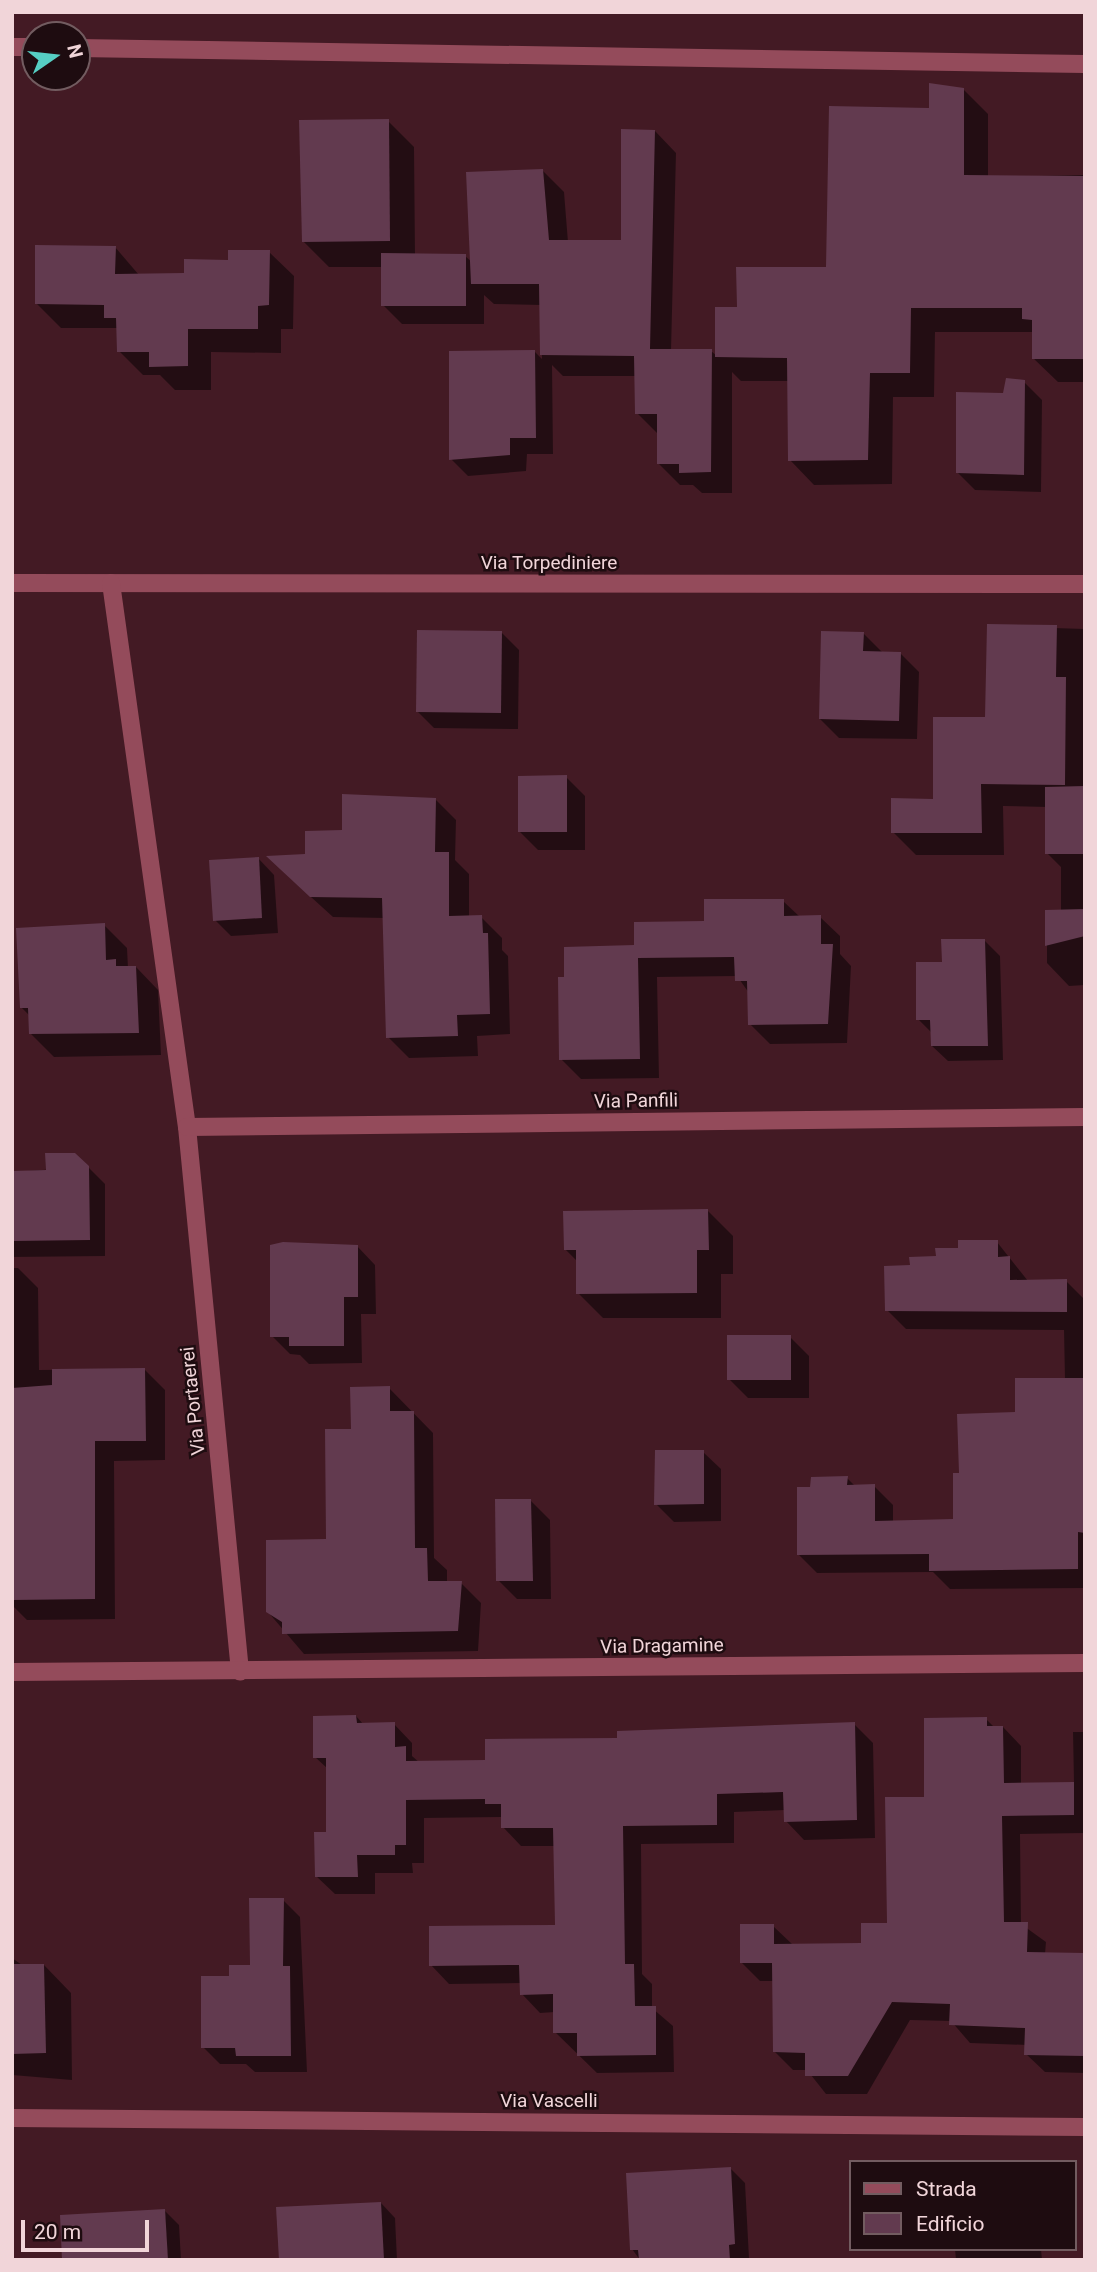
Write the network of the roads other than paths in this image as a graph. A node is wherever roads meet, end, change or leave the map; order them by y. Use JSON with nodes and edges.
{"nodes":[{"id":1,"x":91,"y":48,"type":"edge"},
{"id":2,"x":1085,"y":64,"type":"edge"},
{"id":3,"x":12,"y":583,"type":"edge"},
{"id":4,"x":111,"y":583,"type":"junction"},
{"id":5,"x":1085,"y":584,"type":"edge"},
{"id":6,"x":1085,"y":1117,"type":"edge"},
{"id":7,"x":187,"y":1127,"type":"junction"},
{"id":8,"x":1085,"y":1663,"type":"edge"},
{"id":9,"x":240,"y":1671,"type":"junction"},
{"id":10,"x":12,"y":1672,"type":"edge"},
{"id":11,"x":12,"y":2118,"type":"edge"},
{"id":12,"x":1085,"y":2127,"type":"edge"}],
"edges":[{"from":1,"to":2,"type":"street"},
{"from":3,"to":4,"type":"street","name":"Via Torpediniere"},
{"from":4,"to":5,"type":"street","name":"Via Torpediniere"},
{"from":4,"to":7,"type":"street","name":"Via Portaerei"},
{"from":6,"to":7,"type":"street","name":"Via Panfili"},
{"from":7,"to":9,"type":"street","name":"Via Portaerei"},
{"from":8,"to":9,"type":"street","name":"Via Dragamine"},
{"from":9,"to":10,"type":"street","name":"Via Dragamine"},
{"from":11,"to":12,"type":"street","name":"Via Vascelli"}]}
